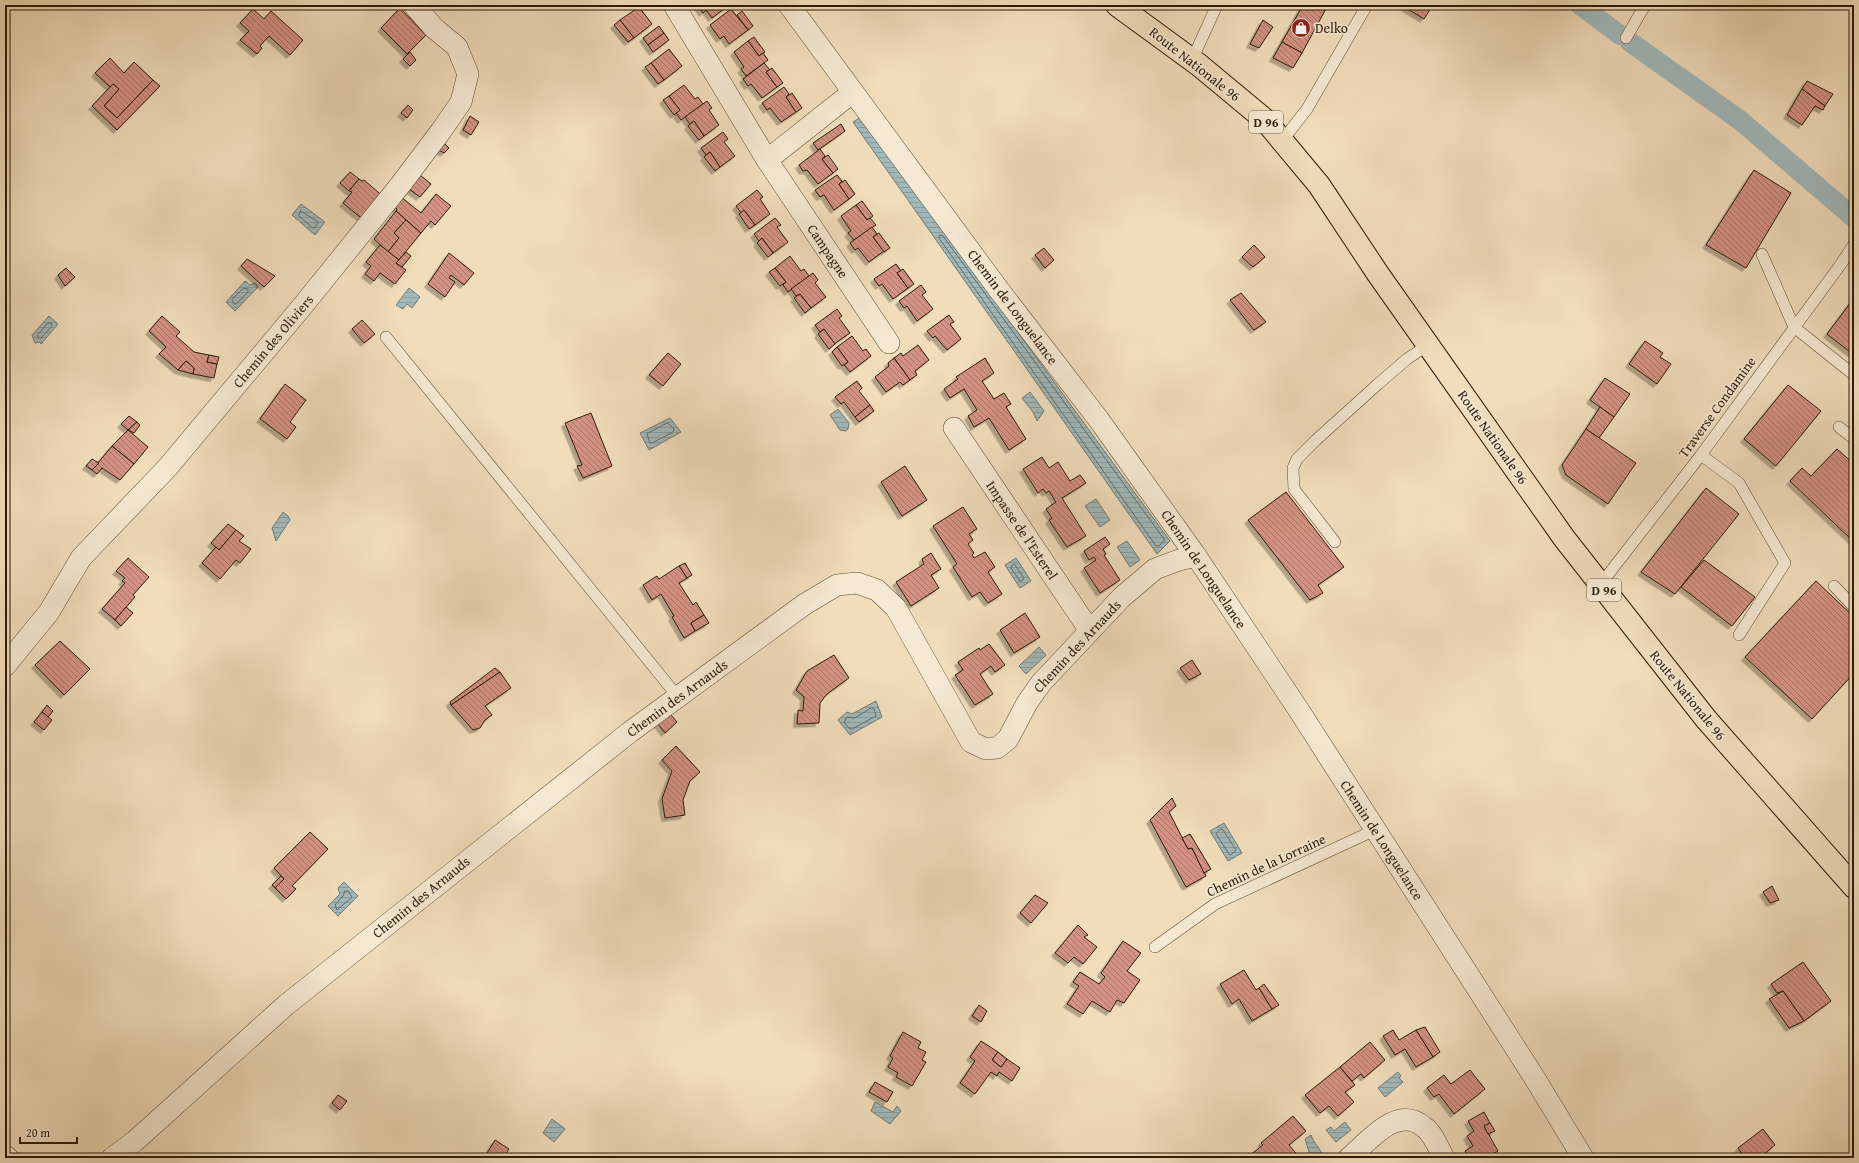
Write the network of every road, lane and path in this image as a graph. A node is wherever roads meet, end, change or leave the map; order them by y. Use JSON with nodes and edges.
{"nodes":[{"id":1,"x":414,"y":5,"type":"edge"},
{"id":2,"x":674,"y":5,"type":"edge"},
{"id":3,"x":789,"y":5,"type":"edge"},
{"id":4,"x":1117,"y":5,"type":"edge"},
{"id":5,"x":1217,"y":5,"type":"edge"},
{"id":6,"x":1367,"y":5,"type":"edge"},
{"id":7,"x":1645,"y":5,"type":"edge"},
{"id":8,"x":1626,"y":38,"type":"dead end"},
{"id":9,"x":1192,"y":60,"type":"junction"},
{"id":10,"x":853,"y":92,"type":"junction"},
{"id":11,"x":1282,"y":141,"type":"junction"},
{"id":12,"x":766,"y":160,"type":"junction"},
{"id":13,"x":1854,"y":244,"type":"edge"},
{"id":14,"x":1762,"y":254,"type":"dead end"},
{"id":15,"x":1794,"y":327,"type":"junction"},
{"id":16,"x":386,"y":337,"type":"dead end"},
{"id":17,"x":889,"y":343,"type":"dead end"},
{"id":18,"x":1428,"y":345,"type":"junction"},
{"id":19,"x":1854,"y":375,"type":"edge"},
{"id":20,"x":1839,"y":427,"type":"dead end"},
{"id":21,"x":954,"y":428,"type":"dead end"},
{"id":22,"x":1854,"y":439,"type":"edge"},
{"id":23,"x":1701,"y":455,"type":"junction"},
{"id":24,"x":1335,"y":542,"type":"dead end"},
{"id":25,"x":1196,"y":556,"type":"junction"},
{"id":26,"x":1600,"y":585,"type":"junction"},
{"id":27,"x":1834,"y":586,"type":"dead end"},
{"id":28,"x":1854,"y":608,"type":"edge"},
{"id":29,"x":1090,"y":631,"type":"junction"},
{"id":30,"x":1739,"y":635,"type":"dead end"},
{"id":31,"x":5,"y":666,"type":"edge"},
{"id":32,"x":678,"y":697,"type":"junction"},
{"id":33,"x":1375,"y":830,"type":"junction"},
{"id":34,"x":1854,"y":887,"type":"edge"},
{"id":35,"x":1155,"y":947,"type":"dead end"},
{"id":36,"x":112,"y":1158,"type":"edge"},
{"id":37,"x":1350,"y":1158,"type":"edge"},
{"id":38,"x":1444,"y":1158,"type":"edge"},
{"id":39,"x":1583,"y":1158,"type":"edge"}],
"edges":[{"from":1,"to":31,"type":"street","name":"Chemin des Oliviers"},
{"from":2,"to":12,"type":"street","name":"Campagne"},
{"from":3,"to":10,"type":"street","name":"Chemin de Longuelance"},
{"from":4,"to":9,"type":"main road","name":"Route Nationale 96","number":"D 96"},
{"from":5,"to":9,"type":"lane"},
{"from":6,"to":11,"type":"lane"},
{"from":7,"to":8,"type":"lane"},
{"from":9,"to":11,"type":"main road","name":"Route Nationale 96","number":"D 96"},
{"from":10,"to":12,"type":"street"},
{"from":10,"to":25,"type":"street","name":"Chemin de Longuelance"},
{"from":11,"to":18,"type":"main road","name":"Route Nationale 96","number":"D 96"},
{"from":12,"to":17,"type":"street","name":"Campagne"},
{"from":13,"to":15,"type":"lane","name":"Traverse Condamine"},
{"from":14,"to":15,"type":"lane"},
{"from":15,"to":19,"type":"lane"},
{"from":15,"to":23,"type":"lane","name":"Traverse Condamine"},
{"from":16,"to":32,"type":"lane"},
{"from":18,"to":24,"type":"lane"},
{"from":18,"to":26,"type":"main road","name":"Route Nationale 96","number":"D 96"},
{"from":20,"to":22,"type":"lane"},
{"from":21,"to":29,"type":"street","name":"Impasse de l'Esterel"},
{"from":23,"to":26,"type":"lane","name":"Traverse Condamine"},
{"from":23,"to":30,"type":"lane"},
{"from":25,"to":29,"type":"street","name":"Chemin des Arnauds"},
{"from":25,"to":33,"type":"street","name":"Chemin de Longuelance"},
{"from":26,"to":34,"type":"main road","name":"Route Nationale 96","number":"D 96"},
{"from":27,"to":28,"type":"lane"},
{"from":29,"to":32,"type":"street","name":"Chemin des Arnauds"},
{"from":32,"to":36,"type":"street","name":"Chemin des Arnauds"},
{"from":33,"to":35,"type":"lane","name":"Chemin de la Lorraine"},
{"from":33,"to":39,"type":"street","name":"Chemin de Longuelance"},
{"from":37,"to":38,"type":"street"}]}
